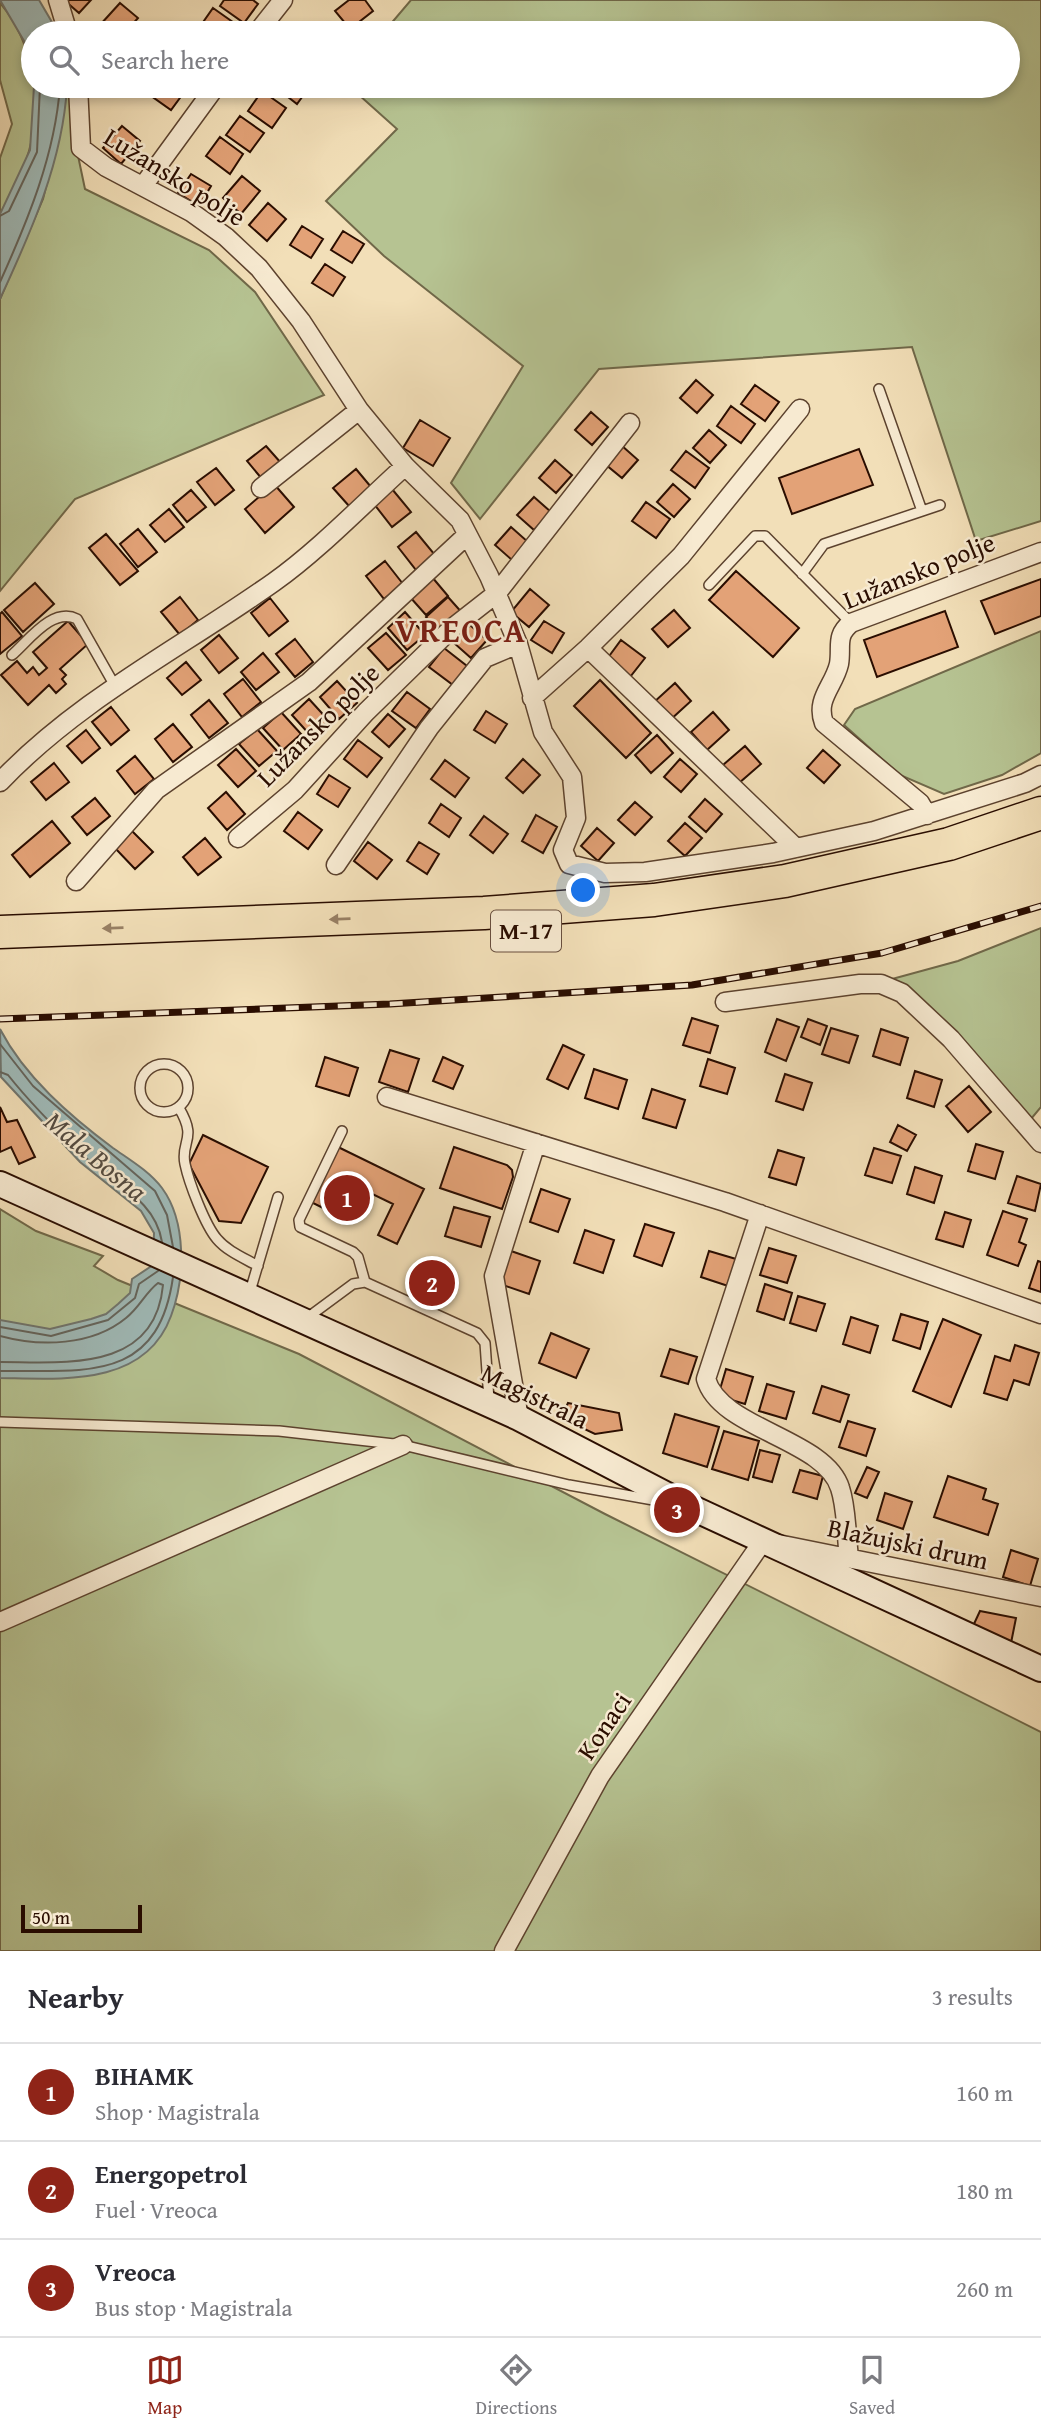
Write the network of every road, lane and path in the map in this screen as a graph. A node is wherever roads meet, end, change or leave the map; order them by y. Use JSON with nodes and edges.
{"nodes":[{"id":1,"x":58,"y":0,"type":"edge"},
{"id":2,"x":283,"y":0,"type":"edge"},
{"id":3,"x":64,"y":21,"type":"edge"},
{"id":4,"x":266,"y":21,"type":"edge"},
{"id":5,"x":79,"y":98,"type":"edge"},
{"id":6,"x":207,"y":98,"type":"edge"},
{"id":7,"x":143,"y":186,"type":"junction"},
{"id":8,"x":879,"y":389,"type":"dead end"},
{"id":9,"x":800,"y":409,"type":"dead end"},
{"id":10,"x":359,"y":410,"type":"junction"},
{"id":11,"x":630,"y":423,"type":"dead end"},
{"id":12,"x":405,"y":466,"type":"junction"},
{"id":13,"x":261,"y":488,"type":"dead end"},
{"id":14,"x":940,"y":505,"type":"dead end"},
{"id":15,"x":922,"y":511,"type":"junction"},
{"id":16,"x":467,"y":535,"type":"junction"},
{"id":17,"x":1041,"y":551,"type":"edge"},
{"id":18,"x":802,"y":574,"type":"junction"},
{"id":19,"x":709,"y":585,"type":"dead end"},
{"id":20,"x":497,"y":593,"type":"junction"},
{"id":21,"x":851,"y":623,"type":"junction"},
{"id":22,"x":518,"y":644,"type":"junction"},
{"id":23,"x":588,"y":648,"type":"junction"},
{"id":24,"x":12,"y":654,"type":"dead end"},
{"id":25,"x":115,"y":686,"type":"junction"},
{"id":26,"x":532,"y":698,"type":"junction"},
{"id":27,"x":1041,"y":775,"type":"edge"},
{"id":28,"x":0,"y":782,"type":"edge"},
{"id":29,"x":1041,"y":813,"type":"edge"},
{"id":30,"x":927,"y":815,"type":"junction"},
{"id":31,"x":1041,"y":835,"type":"edge"},
{"id":32,"x":238,"y":838,"type":"dead end"},
{"id":33,"x":796,"y":848,"type":"junction"},
{"id":34,"x":336,"y":865,"type":"dead end"},
{"id":35,"x":76,"y":881,"type":"dead end"},
{"id":36,"x":0,"y":932,"type":"edge"},
{"id":37,"x":0,"y":954,"type":"edge"},
{"id":38,"x":724,"y":1002,"type":"dead end"},
{"id":39,"x":387,"y":1097,"type":"dead end"},
{"id":40,"x":179,"y":1108,"type":"junction"},
{"id":41,"x":342,"y":1130,"type":"dead end"},
{"id":42,"x":536,"y":1143,"type":"junction"},
{"id":43,"x":1041,"y":1143,"type":"edge"},
{"id":44,"x":0,"y":1184,"type":"edge"},
{"id":45,"x":278,"y":1198,"type":"dead end"},
{"id":46,"x":760,"y":1214,"type":"junction"},
{"id":47,"x":258,"y":1266,"type":"junction"},
{"id":48,"x":365,"y":1282,"type":"junction"},
{"id":49,"x":243,"y":1294,"type":"junction"},
{"id":50,"x":1041,"y":1314,"type":"edge"},
{"id":51,"x":303,"y":1321,"type":"junction"},
{"id":52,"x":489,"y":1405,"type":"junction"},
{"id":53,"x":519,"y":1418,"type":"junction"},
{"id":54,"x":0,"y":1422,"type":"edge"},
{"id":55,"x":403,"y":1444,"type":"junction"},
{"id":56,"x":688,"y":1506,"type":"junction"},
{"id":57,"x":763,"y":1541,"type":"junction"},
{"id":58,"x":849,"y":1557,"type":"junction"},
{"id":59,"x":1041,"y":1597,"type":"edge"},
{"id":60,"x":0,"y":1622,"type":"edge"},
{"id":61,"x":1041,"y":1669,"type":"edge"},
{"id":62,"x":504,"y":1951,"type":"edge"}],
"edges":[{"from":1,"to":3,"type":"street"},
{"from":2,"to":4,"type":"street"},
{"from":5,"to":7,"type":"street","name":"Lužansko polje"},
{"from":6,"to":7,"type":"street"},
{"from":7,"to":10,"type":"street","name":"Lužansko polje"},
{"from":8,"to":15,"type":"lane"},
{"from":9,"to":23,"type":"street"},
{"from":10,"to":12,"type":"street","name":"Lužansko polje"},
{"from":10,"to":13,"type":"street"},
{"from":11,"to":20,"type":"street","name":"Lužansko polje"},
{"from":12,"to":16,"type":"street","name":"Lužansko polje"},
{"from":12,"to":25,"type":"street"},
{"from":14,"to":15,"type":"lane"},
{"from":15,"to":18,"type":"lane"},
{"from":16,"to":20,"type":"street","name":"Lužansko polje"},
{"from":16,"to":35,"type":"street","name":"Lužansko polje"},
{"from":17,"to":21,"type":"street","name":"Lužansko polje"},
{"from":18,"to":19,"type":"lane"},
{"from":18,"to":21,"type":"lane"},
{"from":20,"to":22,"type":"street","name":"Lužansko polje"},
{"from":20,"to":32,"type":"street","name":"Lužansko polje"},
{"from":21,"to":30,"type":"street","name":"Lužansko polje"},
{"from":22,"to":26,"type":"street","name":"Lužansko polje"},
{"from":22,"to":34,"type":"street"},
{"from":23,"to":26,"type":"street"},
{"from":23,"to":33,"type":"street"},
{"from":24,"to":25,"type":"lane"},
{"from":25,"to":28,"type":"street"},
{"from":26,"to":33,"type":"street","name":"Lužansko polje"},
{"from":27,"to":30,"type":"street","name":"Lužansko polje"},
{"from":29,"to":36,"type":"highway","number":"M-17","one_way":true},
{"from":30,"to":33,"type":"street","name":"Lužansko polje"},
{"from":31,"to":37,"type":"highway","number":"M-17"},
{"from":38,"to":43,"type":"street"},
{"from":39,"to":42,"type":"street"},
{"from":40,"to":40,"type":"lane"},
{"from":40,"to":47,"type":"lane"},
{"from":41,"to":48,"type":"lane"},
{"from":42,"to":46,"type":"street"},
{"from":42,"to":53,"type":"street"},
{"from":44,"to":49,"type":"main road","name":"Magistrala"},
{"from":45,"to":47,"type":"lane"},
{"from":46,"to":50,"type":"street"},
{"from":46,"to":58,"type":"street"},
{"from":47,"to":49,"type":"lane"},
{"from":48,"to":51,"type":"lane"},
{"from":48,"to":52,"type":"lane"},
{"from":49,"to":51,"type":"main road","name":"Magistrala"},
{"from":51,"to":52,"type":"main road","name":"Magistrala"},
{"from":52,"to":53,"type":"main road","name":"Magistrala"},
{"from":53,"to":56,"type":"main road","name":"Magistrala"},
{"from":54,"to":55,"type":"lane"},
{"from":55,"to":56,"type":"lane"},
{"from":55,"to":60,"type":"street"},
{"from":56,"to":57,"type":"main road","name":"Magistrala"},
{"from":57,"to":58,"type":"street","name":"Blažujski drum"},
{"from":57,"to":61,"type":"main road","name":"Magistrala"},
{"from":57,"to":62,"type":"street","name":"Konaci"},
{"from":58,"to":59,"type":"street","name":"Blažujski drum"}]}
